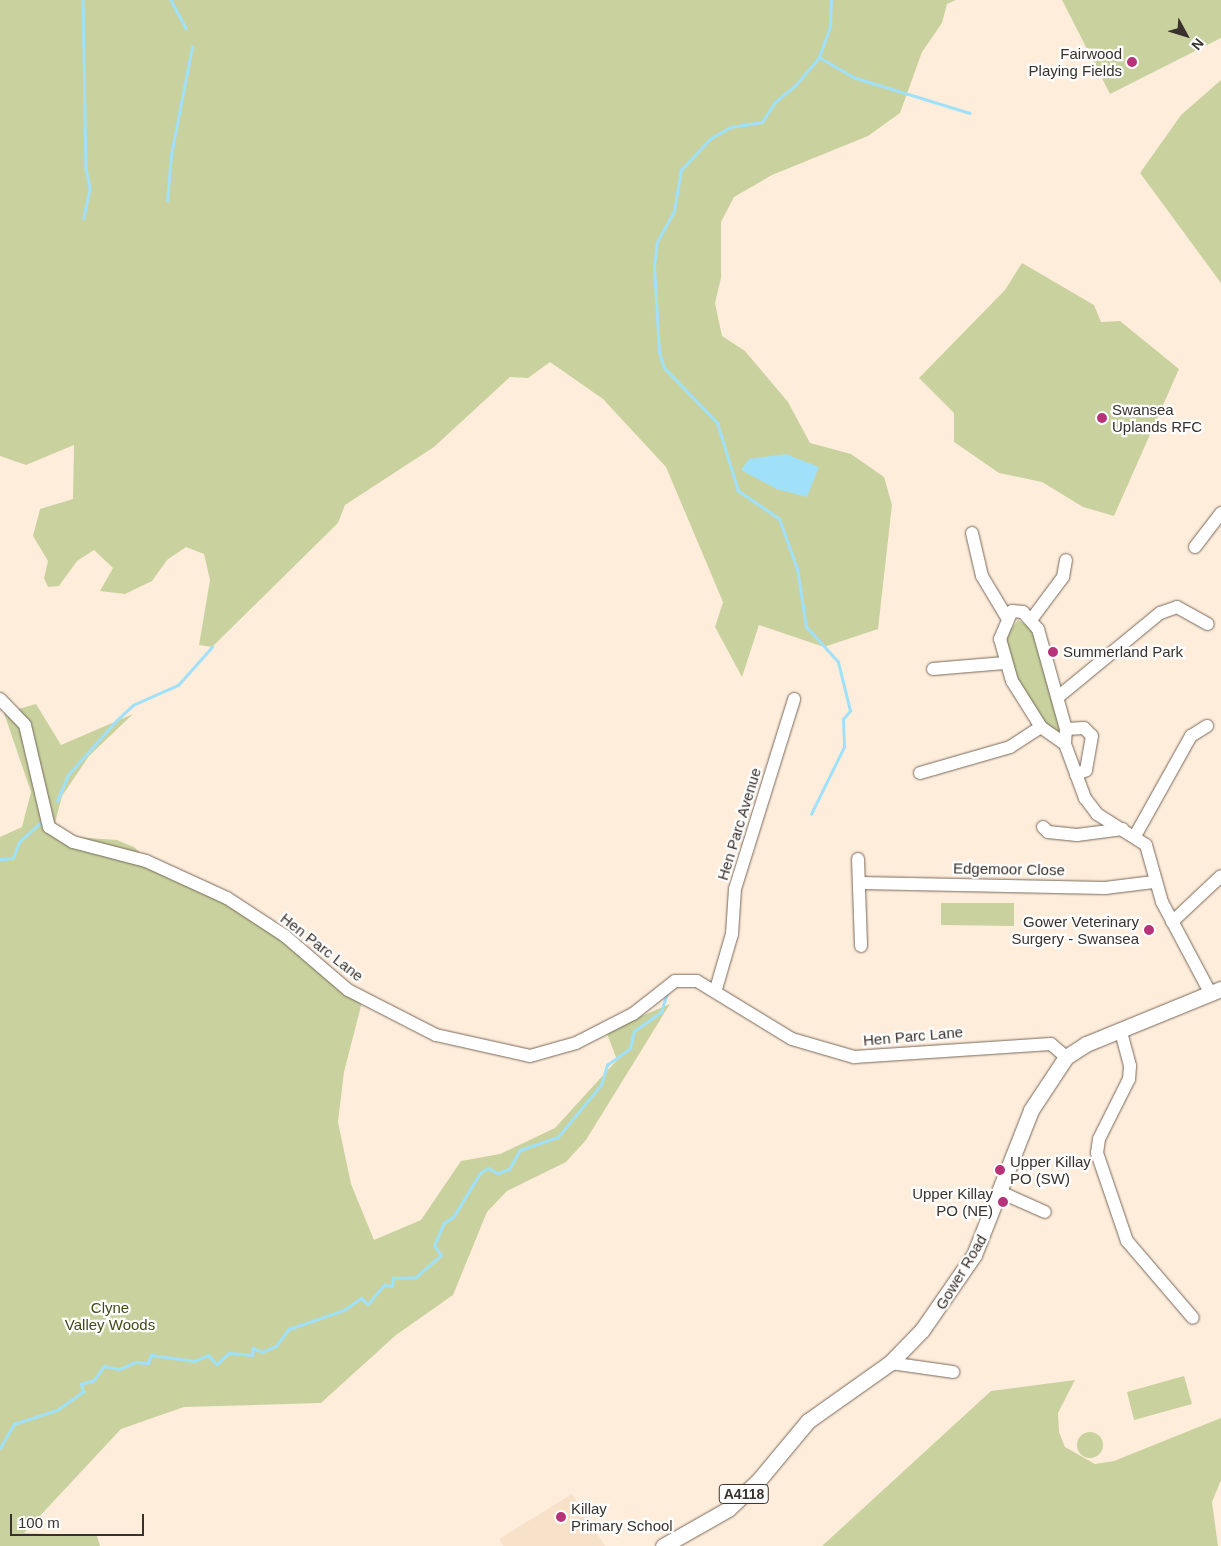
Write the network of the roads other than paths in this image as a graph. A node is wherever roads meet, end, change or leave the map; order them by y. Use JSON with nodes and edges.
{"nodes":[{"id":1,"x":1221,"y":513,"type":"edge"},
{"id":2,"x":972,"y":533,"type":"dead end"},
{"id":3,"x":1195,"y":547,"type":"dead end"},
{"id":4,"x":1066,"y":560,"type":"dead end"},
{"id":5,"x":1006,"y":616,"type":"junction"},
{"id":6,"x":1031,"y":620,"type":"junction"},
{"id":7,"x":1208,"y":624,"type":"dead end"},
{"id":8,"x":1005,"y":663,"type":"junction"},
{"id":9,"x":932,"y":670,"type":"dead end"},
{"id":10,"x":1058,"y":697,"type":"junction"},
{"id":11,"x":0,"y":699,"type":"edge"},
{"id":12,"x":794,"y":699,"type":"dead end"},
{"id":13,"x":1207,"y":726,"type":"dead end"},
{"id":14,"x":1041,"y":727,"type":"junction"},
{"id":15,"x":1066,"y":729,"type":"junction"},
{"id":16,"x":1065,"y":744,"type":"junction"},
{"id":17,"x":920,"y":773,"type":"dead end"},
{"id":18,"x":1076,"y":774,"type":"junction"},
{"id":19,"x":1043,"y":826,"type":"dead end"},
{"id":20,"x":1123,"y":829,"type":"junction"},
{"id":21,"x":1134,"y":836,"type":"junction"},
{"id":22,"x":858,"y":859,"type":"dead end"},
{"id":23,"x":1221,"y":876,"type":"edge"},
{"id":24,"x":1154,"y":882,"type":"junction"},
{"id":25,"x":861,"y":883,"type":"junction"},
{"id":26,"x":1172,"y":922,"type":"junction"},
{"id":27,"x":861,"y":946,"type":"dead end"},
{"id":28,"x":716,"y":989,"type":"junction"},
{"id":29,"x":1216,"y":991,"type":"edge"},
{"id":30,"x":1121,"y":1032,"type":"junction"},
{"id":31,"x":1066,"y":1056,"type":"junction"},
{"id":32,"x":1000,"y":1192,"type":"junction"},
{"id":33,"x":1045,"y":1212,"type":"dead end"},
{"id":34,"x":1193,"y":1318,"type":"dead end"},
{"id":35,"x":890,"y":1363,"type":"junction"},
{"id":36,"x":953,"y":1372,"type":"dead end"},
{"id":37,"x":663,"y":1546,"type":"edge"}],
"edges":[{"from":1,"to":3,"type":"street"},
{"from":2,"to":5,"type":"street"},
{"from":4,"to":6,"type":"street"},
{"from":5,"to":6,"type":"street"},
{"from":5,"to":8,"type":"street"},
{"from":6,"to":10,"type":"street"},
{"from":7,"to":10,"type":"street"},
{"from":8,"to":9,"type":"street"},
{"from":8,"to":14,"type":"street"},
{"from":10,"to":15,"type":"street"},
{"from":11,"to":28,"type":"street","name":"Hen Parc Lane"},
{"from":12,"to":28,"type":"street","name":"Hen Parc Avenue"},
{"from":13,"to":21,"type":"street"},
{"from":14,"to":16,"type":"street"},
{"from":14,"to":17,"type":"street"},
{"from":15,"to":16,"type":"street"},
{"from":15,"to":18,"type":"street"},
{"from":16,"to":18,"type":"street"},
{"from":18,"to":20,"type":"street"},
{"from":19,"to":20,"type":"street"},
{"from":20,"to":21,"type":"street"},
{"from":21,"to":24,"type":"street"},
{"from":22,"to":25,"type":"street"},
{"from":23,"to":26,"type":"street"},
{"from":24,"to":25,"type":"street","name":"Edgemoor Close"},
{"from":24,"to":26,"type":"street"},
{"from":25,"to":27,"type":"street"},
{"from":26,"to":29,"type":"street"},
{"from":28,"to":31,"type":"street","name":"Hen Parc Lane"},
{"from":29,"to":30,"type":"main road","name":"Gower Road","number":"A4118"},
{"from":30,"to":31,"type":"main road","name":"Gower Road","number":"A4118"},
{"from":30,"to":34,"type":"street"},
{"from":31,"to":32,"type":"main road","name":"Gower Road","number":"A4118"},
{"from":32,"to":33,"type":"street"},
{"from":32,"to":35,"type":"main road","name":"Gower Road","number":"A4118"},
{"from":35,"to":36,"type":"street"},
{"from":35,"to":37,"type":"main road","name":"Gower Road","number":"A4118"}]}
